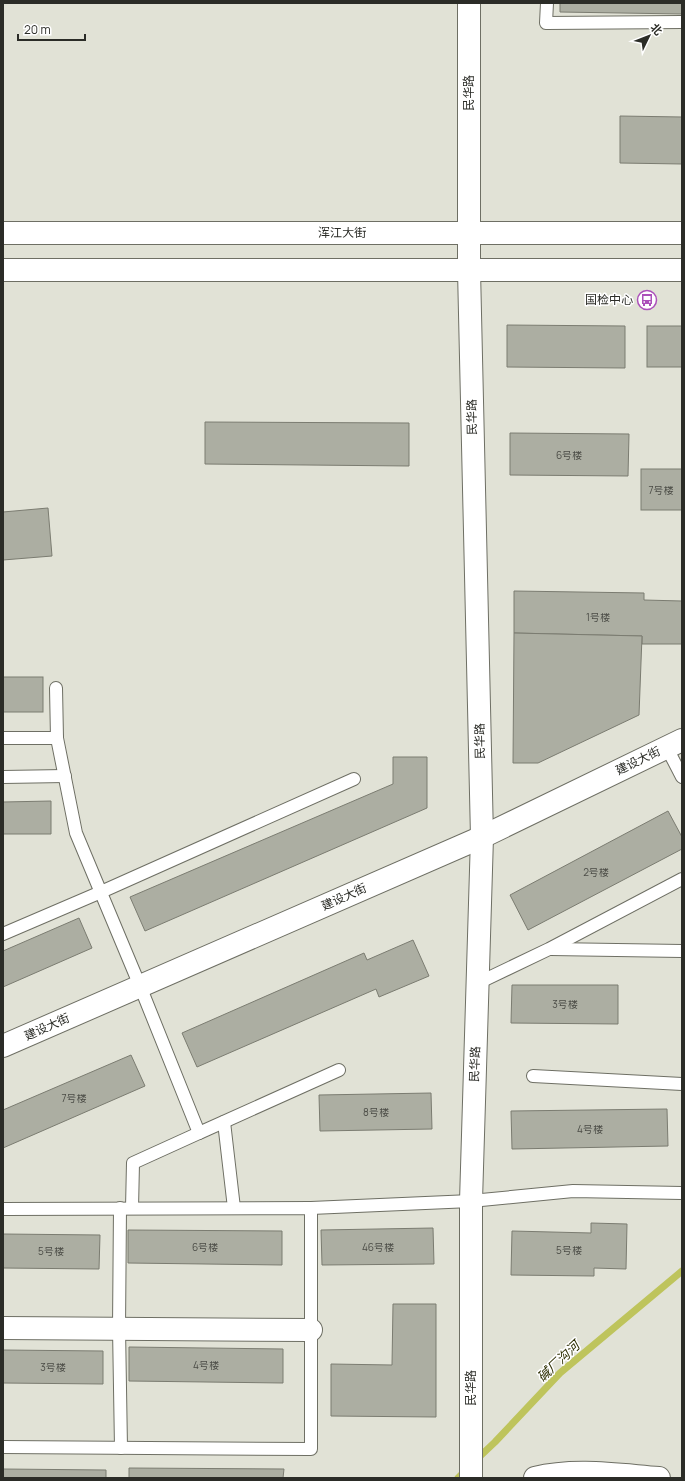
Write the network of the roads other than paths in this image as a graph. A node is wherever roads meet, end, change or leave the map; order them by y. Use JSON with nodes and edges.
{"nodes":[{"id":1,"x":469,"y":3,"type":"edge"},
{"id":2,"x":547,"y":3,"type":"edge"},
{"id":3,"x":682,"y":22,"type":"edge"},
{"id":4,"x":3,"y":233,"type":"edge"},
{"id":5,"x":470,"y":234,"type":"junction"},
{"id":6,"x":682,"y":234,"type":"edge"},
{"id":7,"x":3,"y":270,"type":"edge"},
{"id":8,"x":469,"y":270,"type":"junction"},
{"id":9,"x":682,"y":270,"type":"edge"},
{"id":10,"x":56,"y":688,"type":"dead end"},
{"id":11,"x":3,"y":738,"type":"edge"},
{"id":12,"x":57,"y":738,"type":"junction"},
{"id":13,"x":674,"y":744,"type":"edge"},
{"id":14,"x":65,"y":776,"type":"junction"},
{"id":15,"x":3,"y":777,"type":"edge"},
{"id":16,"x":682,"y":777,"type":"edge"},
{"id":17,"x":354,"y":779,"type":"dead end"},
{"id":18,"x":482,"y":837,"type":"junction"},
{"id":19,"x":682,"y":879,"type":"edge"},
{"id":20,"x":101,"y":892,"type":"junction"},
{"id":21,"x":3,"y":934,"type":"edge"},
{"id":22,"x":549,"y":949,"type":"junction"},
{"id":23,"x":682,"y":951,"type":"edge"},
{"id":24,"x":478,"y":983,"type":"junction"},
{"id":25,"x":140,"y":986,"type":"junction"},
{"id":26,"x":3,"y":1046,"type":"edge"},
{"id":27,"x":339,"y":1070,"type":"dead end"},
{"id":28,"x":534,"y":1076,"type":"dead end"},
{"id":29,"x":682,"y":1084,"type":"edge"},
{"id":30,"x":224,"y":1122,"type":"junction"},
{"id":31,"x":199,"y":1133,"type":"junction"},
{"id":32,"x":682,"y":1193,"type":"edge"},
{"id":33,"x":471,"y":1201,"type":"junction"},
{"id":34,"x":126,"y":1208,"type":"junction"},
{"id":35,"x":234,"y":1208,"type":"junction"},
{"id":36,"x":311,"y":1208,"type":"junction"},
{"id":37,"x":3,"y":1209,"type":"edge"},
{"id":38,"x":3,"y":1328,"type":"edge"},
{"id":39,"x":120,"y":1328,"type":"junction"},
{"id":40,"x":311,"y":1330,"type":"junction"},
{"id":41,"x":3,"y":1447,"type":"edge"},
{"id":42,"x":121,"y":1448,"type":"junction"},
{"id":43,"x":471,"y":1478,"type":"edge"},
{"id":44,"x":535,"y":1478,"type":"edge"},
{"id":45,"x":660,"y":1478,"type":"edge"}],
"edges":[{"from":1,"to":5,"type":"street","name":"民华路"},
{"from":2,"to":3,"type":"lane"},
{"from":4,"to":5,"type":"street","name":"浑江大街"},
{"from":5,"to":6,"type":"street","name":"浑江大街"},
{"from":5,"to":8,"type":"street","name":"民华路"},
{"from":7,"to":8,"type":"street"},
{"from":8,"to":9,"type":"street"},
{"from":8,"to":18,"type":"street","name":"民华路"},
{"from":10,"to":12,"type":"lane"},
{"from":11,"to":12,"type":"lane"},
{"from":12,"to":14,"type":"lane"},
{"from":13,"to":16,"type":"lane"},
{"from":13,"to":18,"type":"street","name":"建设大街"},
{"from":14,"to":15,"type":"lane"},
{"from":14,"to":20,"type":"lane"},
{"from":17,"to":20,"type":"lane"},
{"from":18,"to":24,"type":"street","name":"民华路"},
{"from":18,"to":25,"type":"street","name":"建设大街"},
{"from":19,"to":22,"type":"lane"},
{"from":20,"to":21,"type":"lane"},
{"from":20,"to":25,"type":"lane"},
{"from":22,"to":23,"type":"lane"},
{"from":22,"to":24,"type":"lane"},
{"from":24,"to":33,"type":"street","name":"民华路"},
{"from":25,"to":26,"type":"street","name":"建设大街"},
{"from":25,"to":31,"type":"lane"},
{"from":27,"to":30,"type":"lane"},
{"from":28,"to":29,"type":"lane"},
{"from":30,"to":31,"type":"lane"},
{"from":30,"to":35,"type":"lane"},
{"from":31,"to":34,"type":"lane"},
{"from":32,"to":33,"type":"lane"},
{"from":33,"to":36,"type":"lane"},
{"from":33,"to":43,"type":"street","name":"民华路"},
{"from":34,"to":35,"type":"lane"},
{"from":34,"to":37,"type":"lane"},
{"from":34,"to":39,"type":"lane"},
{"from":35,"to":36,"type":"lane"},
{"from":36,"to":40,"type":"lane"},
{"from":38,"to":39,"type":"street"},
{"from":39,"to":40,"type":"street"},
{"from":39,"to":42,"type":"lane"},
{"from":40,"to":42,"type":"lane"},
{"from":41,"to":42,"type":"lane"},
{"from":44,"to":45,"type":"street"}]}
